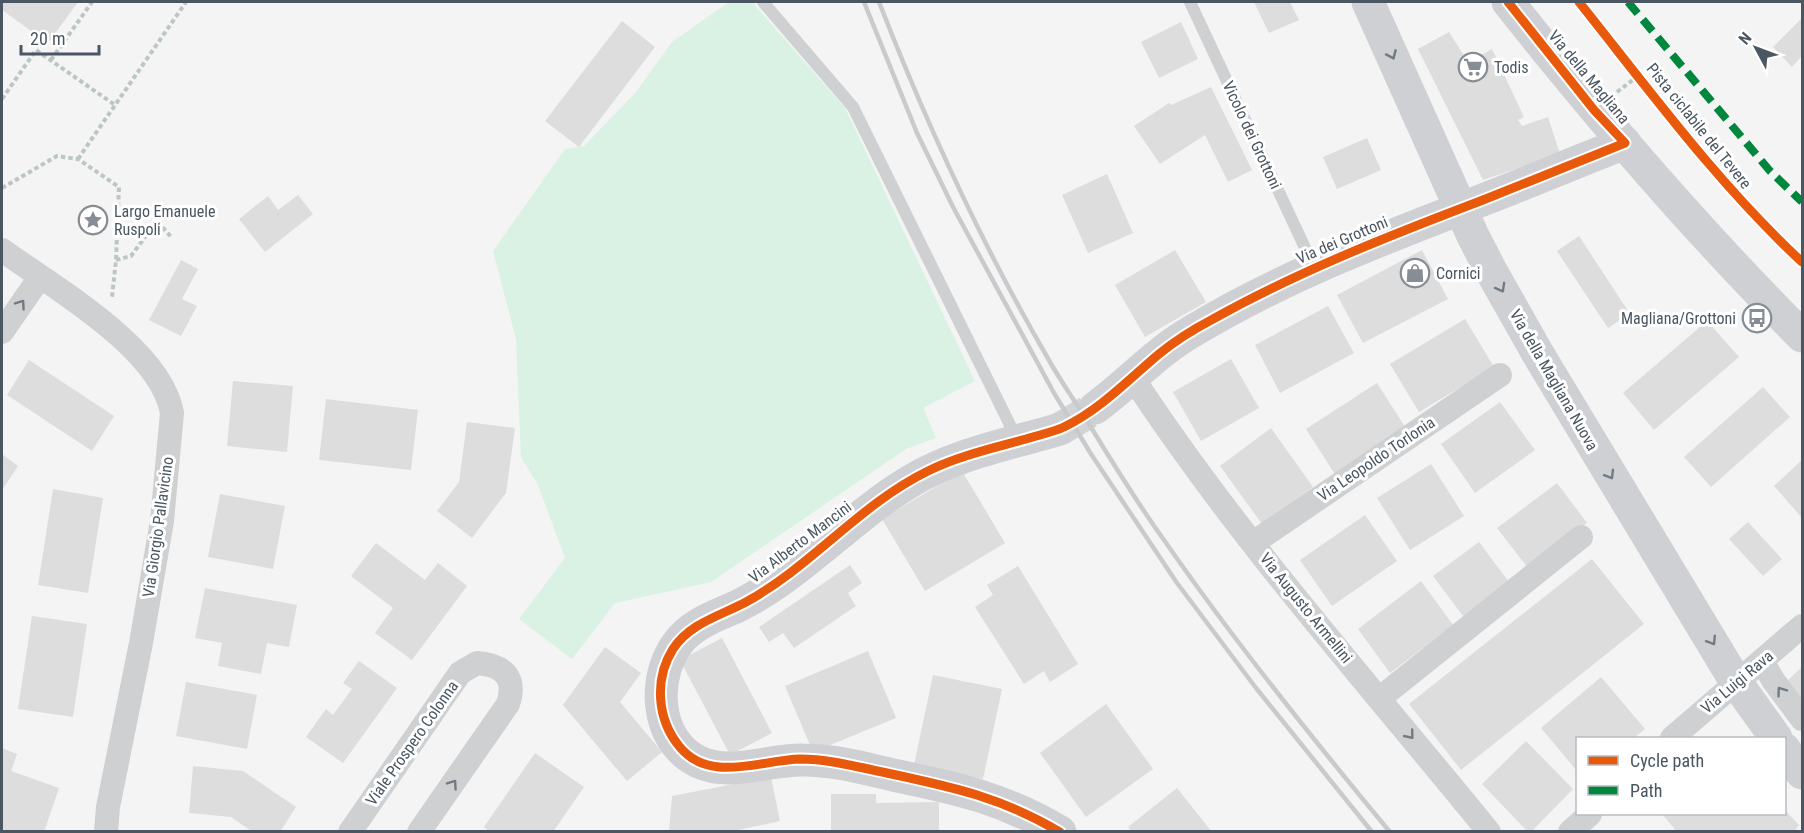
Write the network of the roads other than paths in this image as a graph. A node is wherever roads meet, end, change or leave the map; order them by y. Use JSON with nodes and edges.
{"nodes":[{"id":1,"x":763,"y":2,"type":"edge"},
{"id":2,"x":1190,"y":2,"type":"edge"},
{"id":3,"x":1368,"y":2,"type":"edge"},
{"id":4,"x":1508,"y":2,"type":"edge"},
{"id":5,"x":1530,"y":2,"type":"edge"},
{"id":6,"x":1624,"y":143,"type":"junction"},
{"id":7,"x":1461,"y":208,"type":"junction"},
{"id":8,"x":2,"y":250,"type":"edge"},
{"id":9,"x":1314,"y":268,"type":"junction"},
{"id":10,"x":40,"y":277,"type":"junction"},
{"id":11,"x":2,"y":332,"type":"edge"},
{"id":12,"x":1803,"y":336,"type":"edge"},
{"id":13,"x":1500,"y":375,"type":"dead end"},
{"id":14,"x":1133,"y":378,"type":"junction"},
{"id":15,"x":1095,"y":408,"type":"tunnel mouth"},
{"id":16,"x":1060,"y":429,"type":"tunnel mouth"},
{"id":17,"x":1018,"y":441,"type":"junction"},
{"id":18,"x":1581,"y":537,"type":"dead end"},
{"id":19,"x":1253,"y":543,"type":"junction"},
{"id":20,"x":1803,"y":626,"type":"edge"},
{"id":21,"x":1762,"y":661,"type":"junction"},
{"id":22,"x":1736,"y":682,"type":"junction"},
{"id":23,"x":1380,"y":698,"type":"junction"},
{"id":24,"x":1803,"y":719,"type":"edge"},
{"id":25,"x":1673,"y":737,"type":"edge"},
{"id":26,"x":1775,"y":737,"type":"edge"},
{"id":27,"x":1786,"y":751,"type":"edge"},
{"id":28,"x":1803,"y":773,"type":"edge"},
{"id":29,"x":1588,"y":815,"type":"edge"},
{"id":30,"x":106,"y":831,"type":"edge"},
{"id":31,"x":350,"y":831,"type":"edge"},
{"id":32,"x":419,"y":831,"type":"edge"},
{"id":33,"x":1060,"y":831,"type":"edge"},
{"id":34,"x":1489,"y":831,"type":"edge"},
{"id":35,"x":1570,"y":831,"type":"edge"}],
"edges":[{"from":1,"to":17,"type":"lane"},
{"from":2,"to":9,"type":"lane","name":"Vicolo dei Grottoni"},
{"from":3,"to":7,"type":"street","name":"Via della Magliana Nuova","one_way":true},
{"from":4,"to":6,"type":"street","name":"Via della Magliana"},
{"from":5,"to":6,"type":"street","name":"Via della Magliana"},
{"from":6,"to":7,"type":"street","name":"Via dei Grottoni"},
{"from":6,"to":12,"type":"street","name":"Via della Magliana"},
{"from":7,"to":9,"type":"street","name":"Via dei Grottoni"},
{"from":7,"to":22,"type":"street","name":"Via della Magliana Nuova","one_way":true},
{"from":8,"to":10,"type":"street","name":"Via Giorgio Pallavicino"},
{"from":9,"to":14,"type":"street","name":"Via dei Grottoni"},
{"from":11,"to":10,"type":"street","one_way":true},
{"from":10,"to":30,"type":"street","name":"Via Giorgio Pallavicino"},
{"from":13,"to":19,"type":"street","name":"Via Leopoldo Torlonia"},
{"from":14,"to":15,"type":"street","name":"Via dei Grottoni"},
{"from":14,"to":19,"type":"street","name":"Via Augusto Armellini"},
{"from":16,"to":17,"type":"street"},
{"from":17,"to":33,"type":"street","name":"Via Alberto Mancini"},
{"from":18,"to":23,"type":"street"},
{"from":19,"to":23,"type":"street","name":"Via Augusto Armellini"},
{"from":20,"to":21,"type":"street","name":"Via Luigi Rava"},
{"from":21,"to":22,"type":"street","name":"Via Luigi Rava"},
{"from":24,"to":21,"type":"street","one_way":true},
{"from":22,"to":25,"type":"street","name":"Via Luigi Rava"},
{"from":22,"to":26,"type":"street","name":"Via della Magliana Nuova"},
{"from":23,"to":34,"type":"street","name":"Via Augusto Armellini","one_way":true},
{"from":27,"to":28,"type":"street"},
{"from":29,"to":35,"type":"street"},
{"from":32,"to":31,"type":"street","name":"Viale Prospero Colonna","one_way":true}]}
